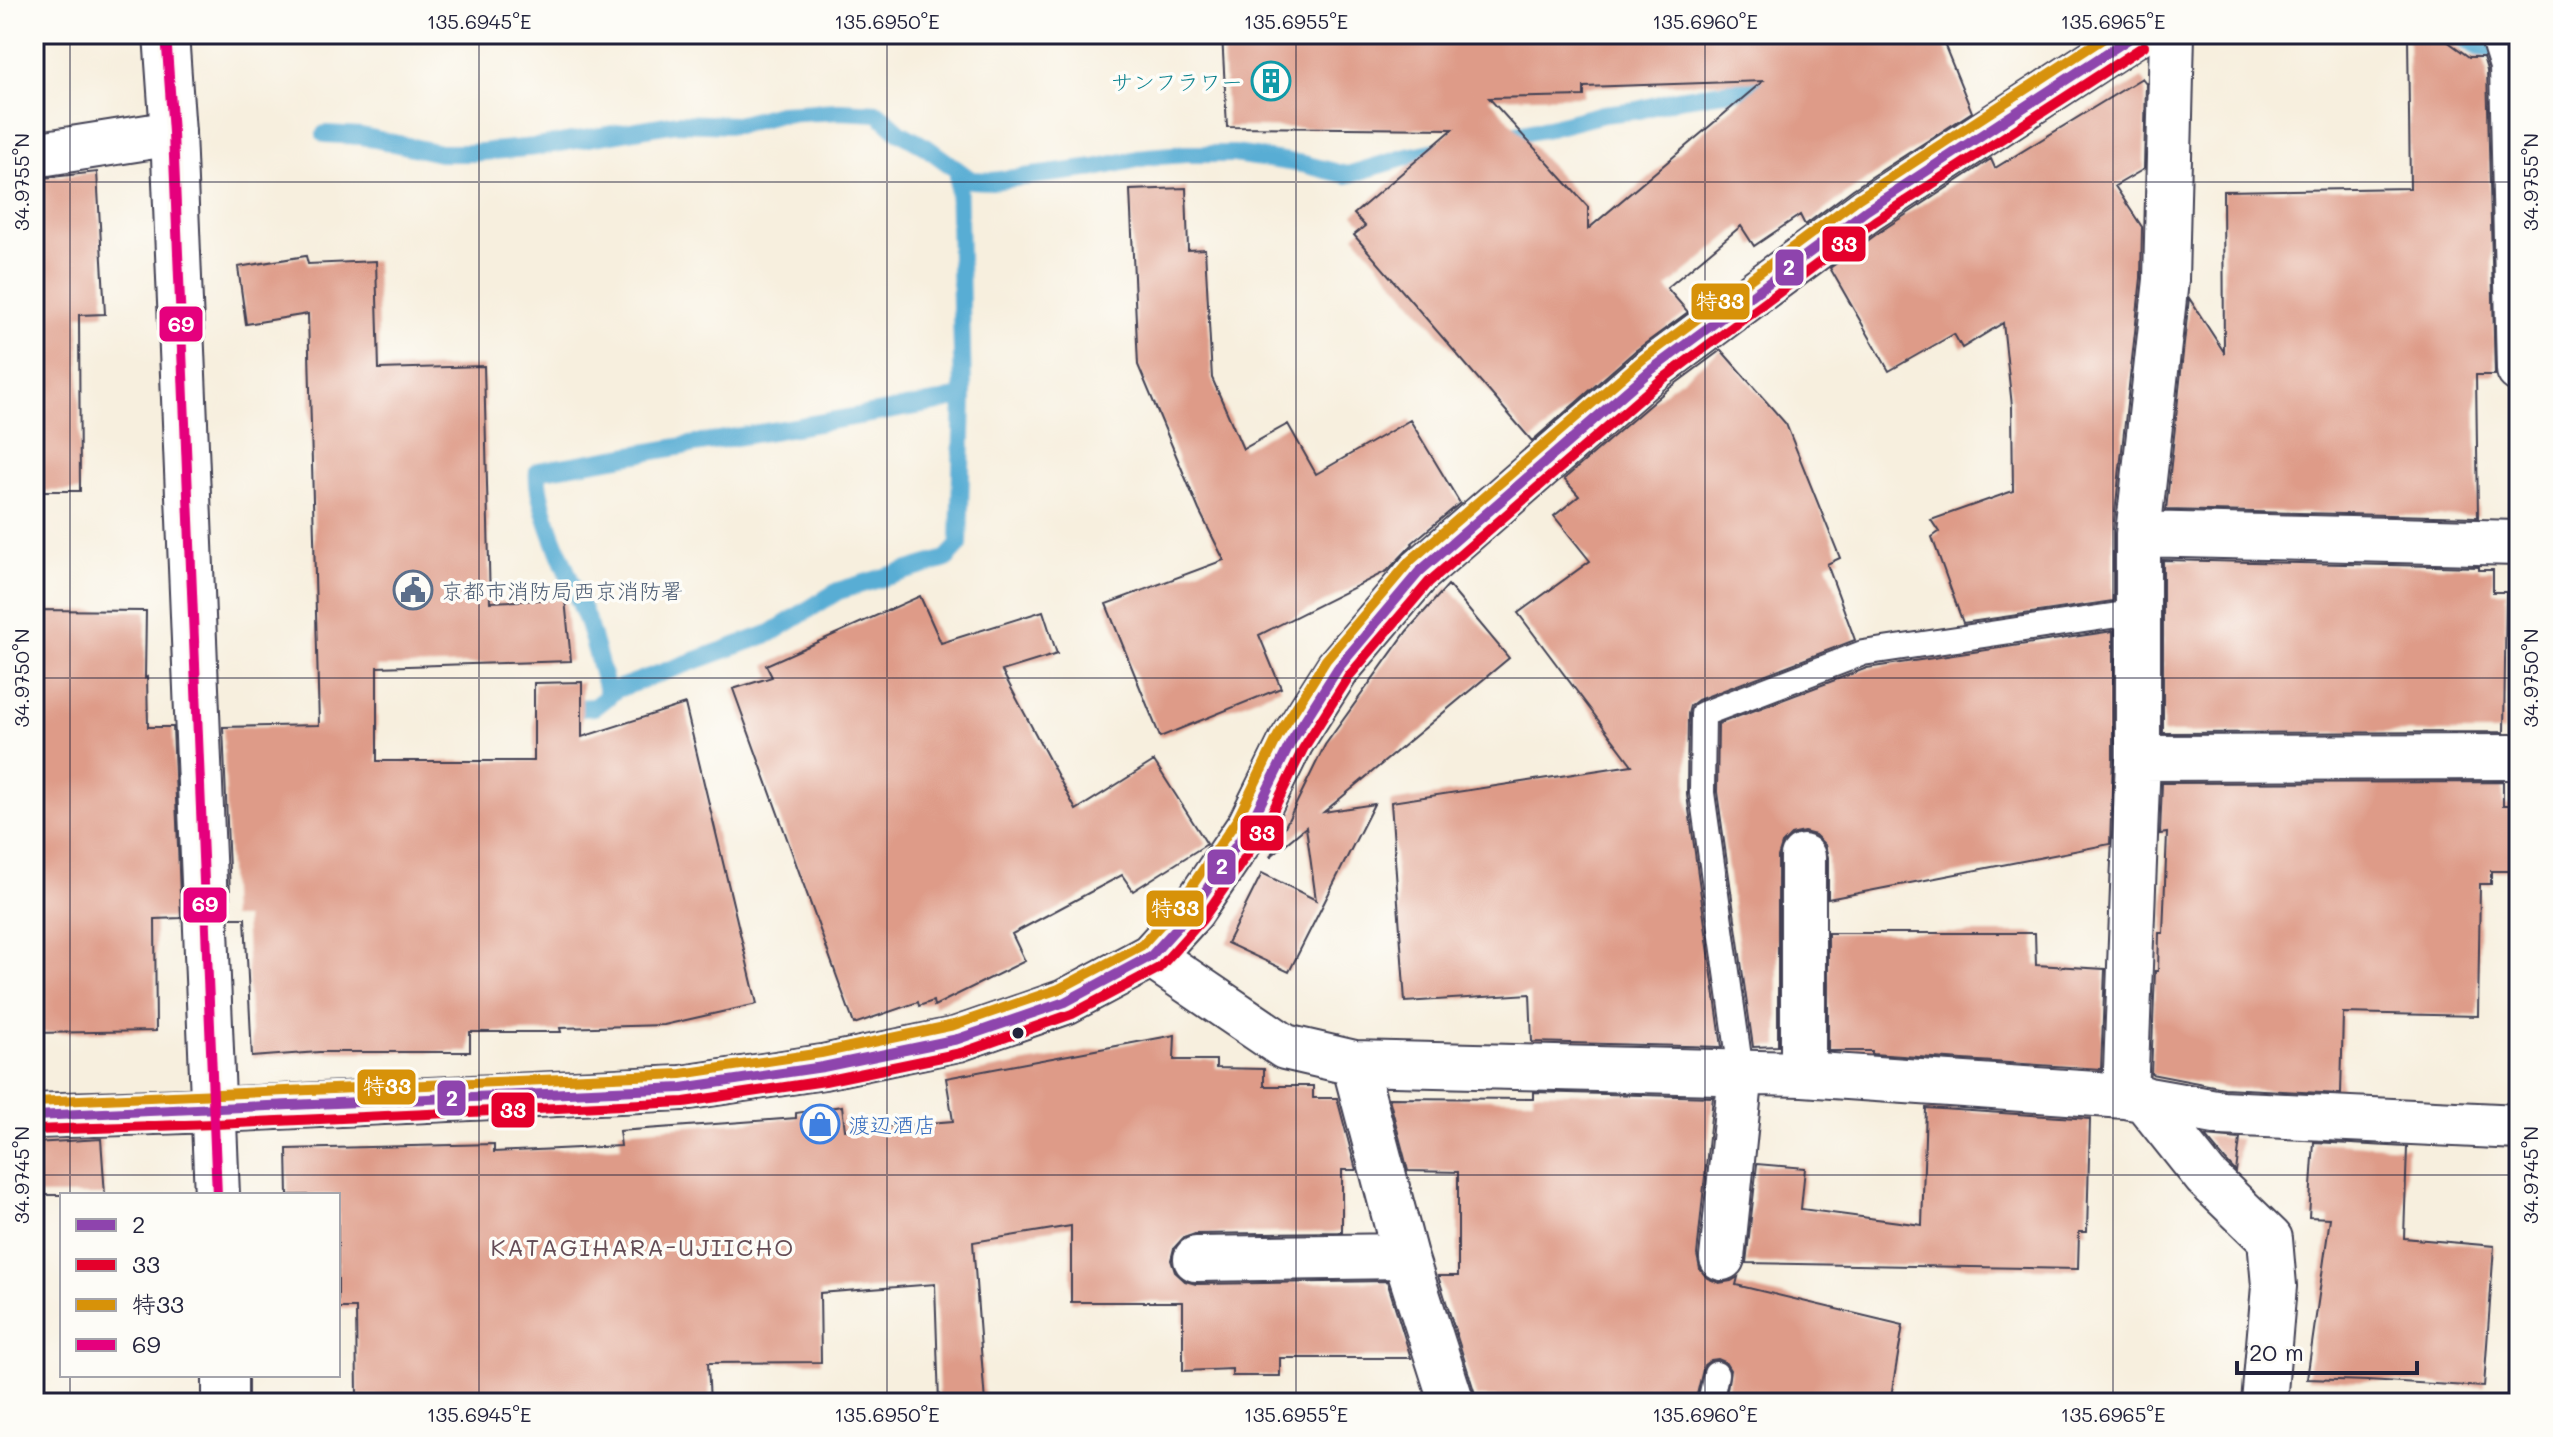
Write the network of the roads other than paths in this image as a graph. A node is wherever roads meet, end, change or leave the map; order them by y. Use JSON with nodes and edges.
{"nodes":[{"id":1,"x":166,"y":34,"type":"edge"},
{"id":2,"x":2136,"y":34,"type":"edge"},
{"id":3,"x":2172,"y":34,"type":"edge"},
{"id":4,"x":2506,"y":47,"type":"edge"},
{"id":5,"x":173,"y":133,"type":"junction"},
{"id":6,"x":34,"y":155,"type":"edge"},
{"id":7,"x":2519,"y":370,"type":"edge"},
{"id":8,"x":2138,"y":534,"type":"junction"},
{"id":9,"x":2519,"y":543,"type":"edge"},
{"id":10,"x":2138,"y":612,"type":"junction"},
{"id":11,"x":2519,"y":757,"type":"edge"},
{"id":12,"x":2138,"y":758,"type":"junction"},
{"id":13,"x":1803,"y":857,"type":"dead end"},
{"id":14,"x":1151,"y":956,"type":"junction"},
{"id":15,"x":1354,"y":1063,"type":"junction"},
{"id":16,"x":1741,"y":1072,"type":"junction"},
{"id":17,"x":1803,"y":1074,"type":"junction"},
{"id":18,"x":2134,"y":1097,"type":"junction"},
{"id":19,"x":214,"y":1110,"type":"junction"},
{"id":20,"x":34,"y":1116,"type":"edge"},
{"id":21,"x":2519,"y":1127,"type":"edge"},
{"id":22,"x":217,"y":1193,"type":"edge"},
{"id":23,"x":1405,"y":1256,"type":"junction"},
{"id":24,"x":1722,"y":1258,"type":"dead end"},
{"id":25,"x":1196,"y":1259,"type":"dead end"},
{"id":26,"x":1716,"y":1374,"type":"dead end"},
{"id":27,"x":225,"y":1377,"type":"edge"},
{"id":28,"x":225,"y":1403,"type":"edge"},
{"id":29,"x":1452,"y":1403,"type":"edge"},
{"id":30,"x":1710,"y":1403,"type":"edge"},
{"id":31,"x":2264,"y":1403,"type":"edge"}],
"edges":[{"from":1,"to":5,"type":"street"},
{"from":2,"to":14,"type":"street"},
{"from":3,"to":8,"type":"street"},
{"from":4,"to":7,"type":"street"},
{"from":5,"to":6,"type":"street"},
{"from":5,"to":19,"type":"street"},
{"from":8,"to":9,"type":"street"},
{"from":8,"to":10,"type":"street"},
{"from":10,"to":12,"type":"street"},
{"from":10,"to":16,"type":"lane"},
{"from":11,"to":12,"type":"street"},
{"from":12,"to":18,"type":"street"},
{"from":13,"to":17,"type":"street"},
{"from":14,"to":15,"type":"street"},
{"from":14,"to":19,"type":"street"},
{"from":15,"to":16,"type":"street"},
{"from":15,"to":23,"type":"street"},
{"from":16,"to":17,"type":"street"},
{"from":16,"to":24,"type":"street"},
{"from":17,"to":18,"type":"street"},
{"from":18,"to":21,"type":"street"},
{"from":18,"to":31,"type":"street"},
{"from":19,"to":20,"type":"street"},
{"from":19,"to":22,"type":"street"},
{"from":23,"to":25,"type":"street"},
{"from":23,"to":29,"type":"street"},
{"from":26,"to":30,"type":"lane"},
{"from":27,"to":28,"type":"street"}]}
